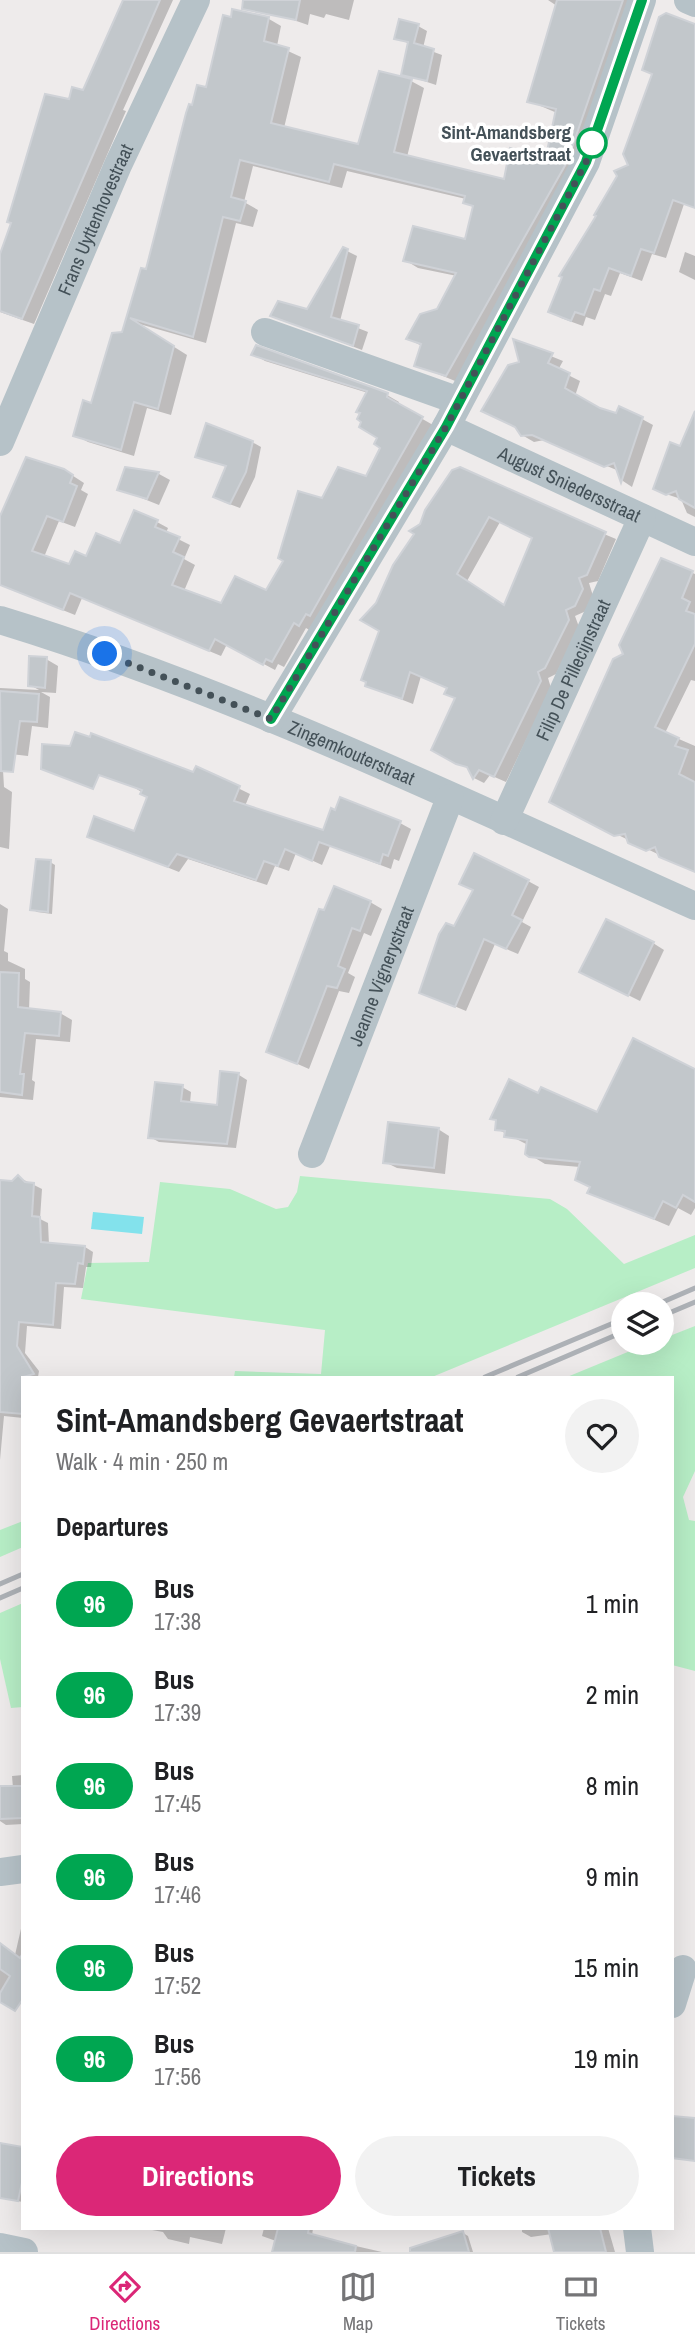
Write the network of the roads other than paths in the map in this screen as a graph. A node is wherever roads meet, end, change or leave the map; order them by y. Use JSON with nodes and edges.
{"nodes":[{"id":1,"x":195,"y":0,"type":"edge"},
{"id":2,"x":642,"y":0,"type":"edge"},
{"id":3,"x":688,"y":0,"type":"edge"},
{"id":4,"x":695,"y":3,"type":"edge"},
{"id":5,"x":265,"y":332,"type":"dead end"},
{"id":6,"x":459,"y":401,"type":"junction"},
{"id":7,"x":446,"y":427,"type":"junction"},
{"id":8,"x":0,"y":442,"type":"edge"},
{"id":9,"x":642,"y":518,"type":"junction"},
{"id":10,"x":695,"y":541,"type":"edge"},
{"id":11,"x":0,"y":620,"type":"edge"},
{"id":12,"x":271,"y":719,"type":"junction"},
{"id":13,"x":450,"y":798,"type":"junction"},
{"id":14,"x":504,"y":821,"type":"junction"},
{"id":15,"x":695,"y":906,"type":"edge"},
{"id":16,"x":312,"y":1154,"type":"dead end"},
{"id":17,"x":21,"y":1869,"type":"edge"},
{"id":18,"x":0,"y":1872,"type":"edge"},
{"id":19,"x":683,"y":1969,"type":"edge"},
{"id":20,"x":674,"y":1998,"type":"edge"},
{"id":21,"x":637,"y":2230,"type":"edge"},
{"id":22,"x":0,"y":2247,"type":"edge"},
{"id":23,"x":24,"y":2252,"type":"edge"},
{"id":24,"x":640,"y":2252,"type":"edge"}],
"edges":[{"from":1,"to":8,"type":"street","name":"Frans Uyttenhovestraat"},
{"from":2,"to":6,"type":"street"},
{"from":3,"to":4,"type":"street"},
{"from":5,"to":6,"type":"street"},
{"from":6,"to":7,"type":"street"},
{"from":7,"to":9,"type":"street","name":"August Sniedersstraat"},
{"from":7,"to":12,"type":"street"},
{"from":9,"to":10,"type":"street","name":"August Sniedersstraat"},
{"from":9,"to":14,"type":"street","name":"Filip De Pillecijnstraat"},
{"from":11,"to":12,"type":"street","name":"Zingemkouterstraat"},
{"from":12,"to":13,"type":"street","name":"Zingemkouterstraat"},
{"from":13,"to":14,"type":"street","name":"Zingemkouterstraat"},
{"from":13,"to":16,"type":"street","name":"Jeanne Vignerystraat"},
{"from":14,"to":15,"type":"street","name":"Zingemkouterstraat"},
{"from":17,"to":18,"type":"street"},
{"from":19,"to":20,"type":"street"},
{"from":21,"to":24,"type":"street"},
{"from":22,"to":23,"type":"street"}]}
